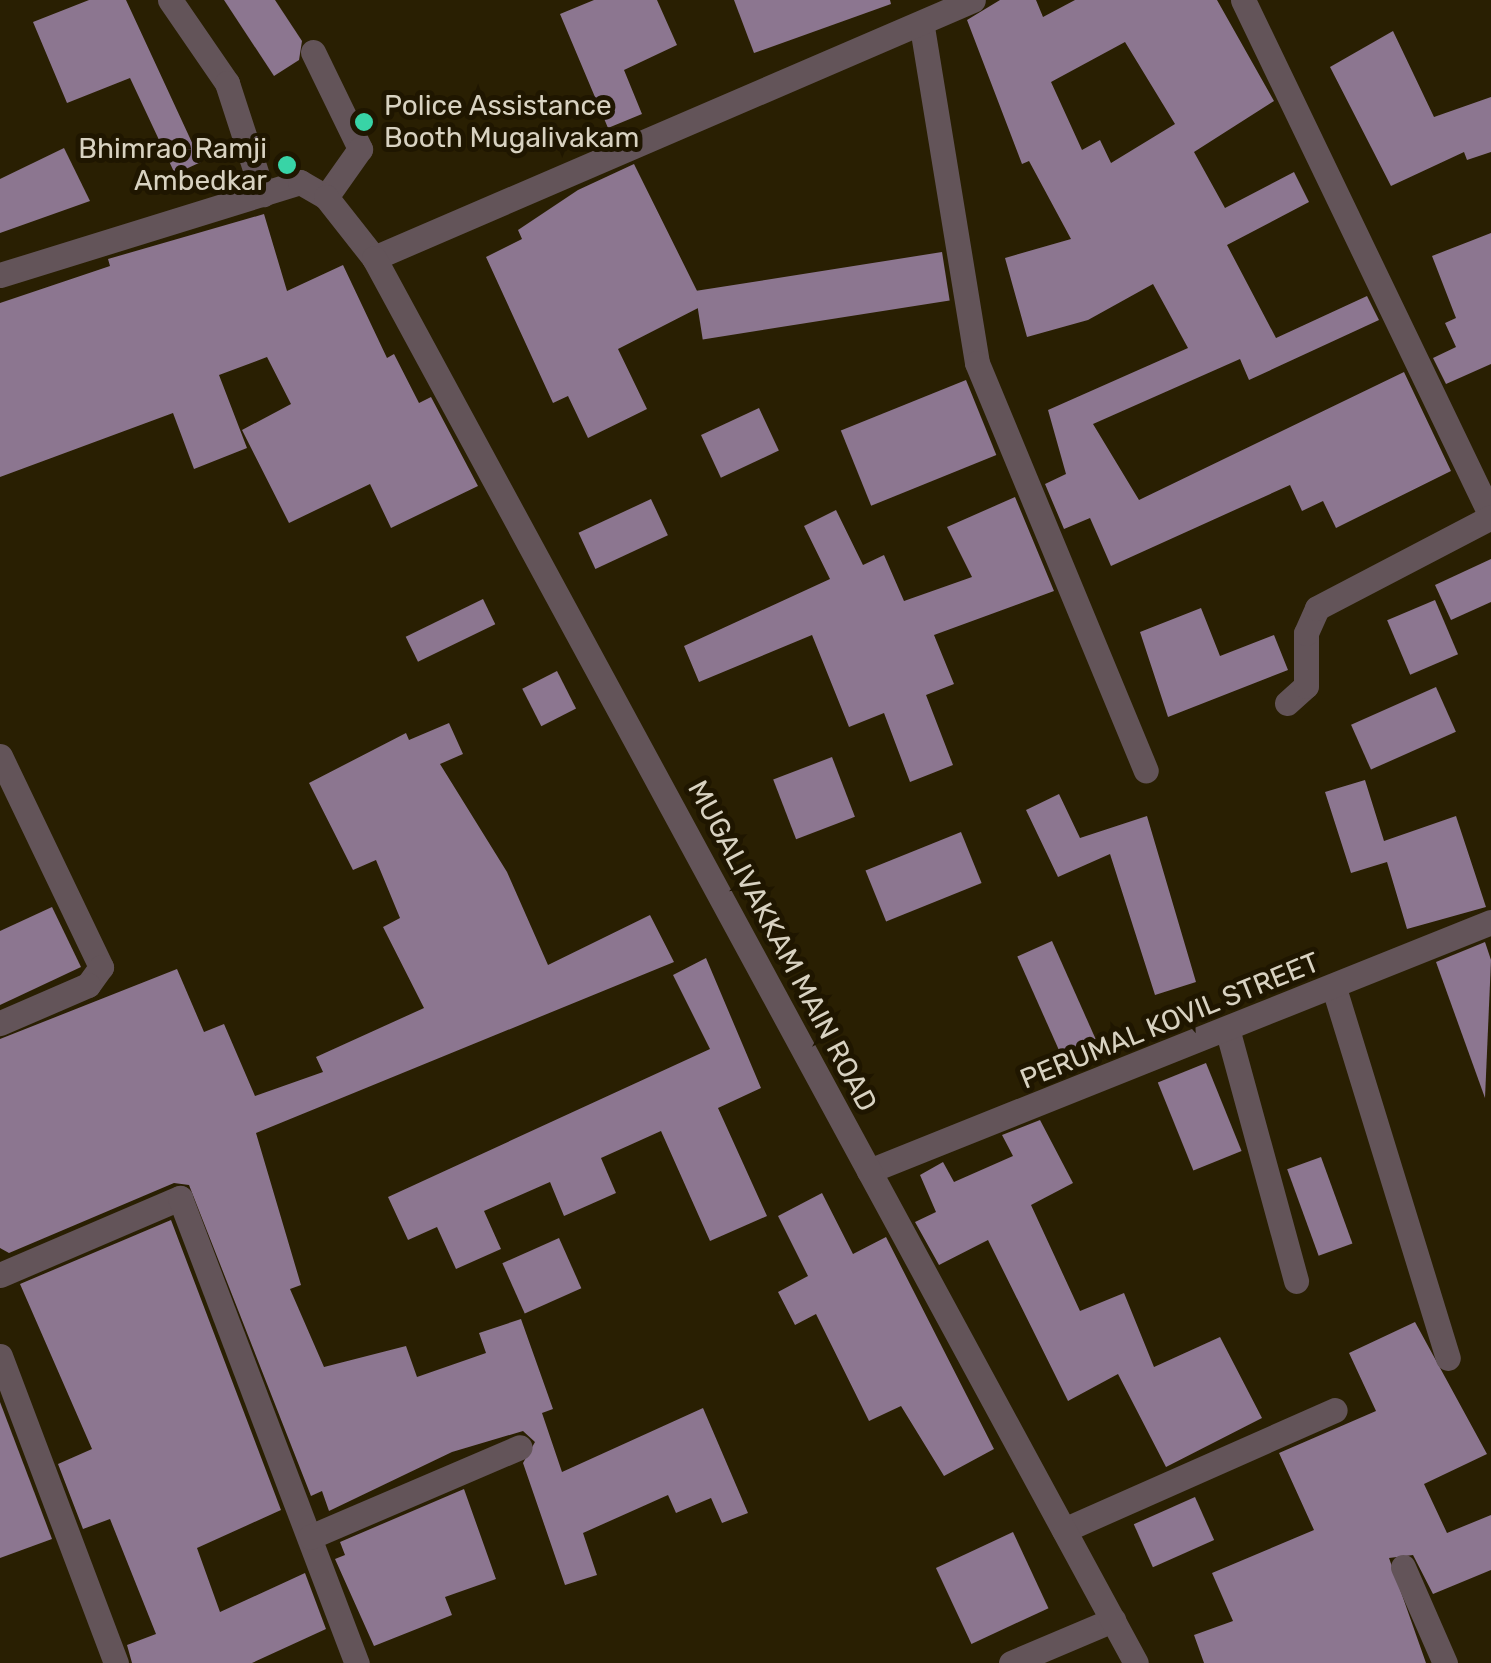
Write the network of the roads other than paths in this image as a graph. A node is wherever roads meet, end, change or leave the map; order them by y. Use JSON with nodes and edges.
{"nodes":[{"id":1,"x":170,"y":0,"type":"edge"},
{"id":2,"x":1242,"y":0,"type":"edge"},
{"id":3,"x":967,"y":2,"type":"edge"},
{"id":4,"x":922,"y":27,"type":"junction"},
{"id":5,"x":313,"y":52,"type":"dead end"},
{"id":6,"x":264,"y":194,"type":"junction"},
{"id":7,"x":326,"y":197,"type":"junction"},
{"id":8,"x":374,"y":258,"type":"junction"},
{"id":9,"x":0,"y":275,"type":"edge"},
{"id":10,"x":1491,"y":516,"type":"edge"},
{"id":11,"x":1287,"y":702,"type":"dead end"},
{"id":12,"x":0,"y":756,"type":"edge"},
{"id":13,"x":1146,"y":770,"type":"dead end"},
{"id":14,"x":1491,"y":922,"type":"edge"},
{"id":15,"x":1334,"y":988,"type":"junction"},
{"id":16,"x":0,"y":1023,"type":"edge"},
{"id":17,"x":1228,"y":1032,"type":"junction"},
{"id":18,"x":869,"y":1171,"type":"junction"},
{"id":19,"x":0,"y":1275,"type":"edge"},
{"id":20,"x":1296,"y":1281,"type":"dead end"},
{"id":21,"x":0,"y":1356,"type":"edge"},
{"id":22,"x":1448,"y":1358,"type":"dead end"},
{"id":23,"x":1335,"y":1410,"type":"dead end"},
{"id":24,"x":520,"y":1446,"type":"dead end"},
{"id":25,"x":1064,"y":1530,"type":"junction"},
{"id":26,"x":310,"y":1537,"type":"junction"},
{"id":27,"x":1403,"y":1567,"type":"dead end"},
{"id":28,"x":1113,"y":1620,"type":"junction"},
{"id":29,"x":116,"y":1663,"type":"edge"},
{"id":30,"x":357,"y":1663,"type":"edge"},
{"id":31,"x":1011,"y":1663,"type":"edge"},
{"id":32,"x":1136,"y":1663,"type":"edge"},
{"id":33,"x":1445,"y":1663,"type":"edge"}],
"edges":[{"from":1,"to":6,"type":"street"},
{"from":2,"to":10,"type":"street"},
{"from":3,"to":4,"type":"street"},
{"from":4,"to":8,"type":"street"},
{"from":4,"to":13,"type":"street"},
{"from":5,"to":7,"type":"street"},
{"from":6,"to":7,"type":"street"},
{"from":6,"to":9,"type":"street"},
{"from":7,"to":8,"type":"street","name":"MUGALIVAKKAM MAIN ROAD"},
{"from":8,"to":18,"type":"street","name":"MUGALIVAKKAM MAIN ROAD"},
{"from":10,"to":11,"type":"street"},
{"from":12,"to":16,"type":"street"},
{"from":14,"to":15,"type":"street","name":"PERUMAL KOVIL STREET"},
{"from":15,"to":17,"type":"street","name":"PERUMAL KOVIL STREET"},
{"from":15,"to":22,"type":"street"},
{"from":17,"to":18,"type":"street","name":"PERUMAL KOVIL STREET"},
{"from":17,"to":20,"type":"street"},
{"from":18,"to":25,"type":"street","name":"MUGALIVAKKAM MAIN ROAD"},
{"from":19,"to":26,"type":"street"},
{"from":21,"to":29,"type":"street"},
{"from":23,"to":25,"type":"street"},
{"from":24,"to":26,"type":"street"},
{"from":25,"to":28,"type":"street","name":"MUGALIVAKKAM MAIN ROAD"},
{"from":26,"to":30,"type":"street"},
{"from":27,"to":33,"type":"street"},
{"from":28,"to":31,"type":"street"},
{"from":28,"to":32,"type":"street","name":"MUGALIVAKKAM MAIN ROAD"}]}
